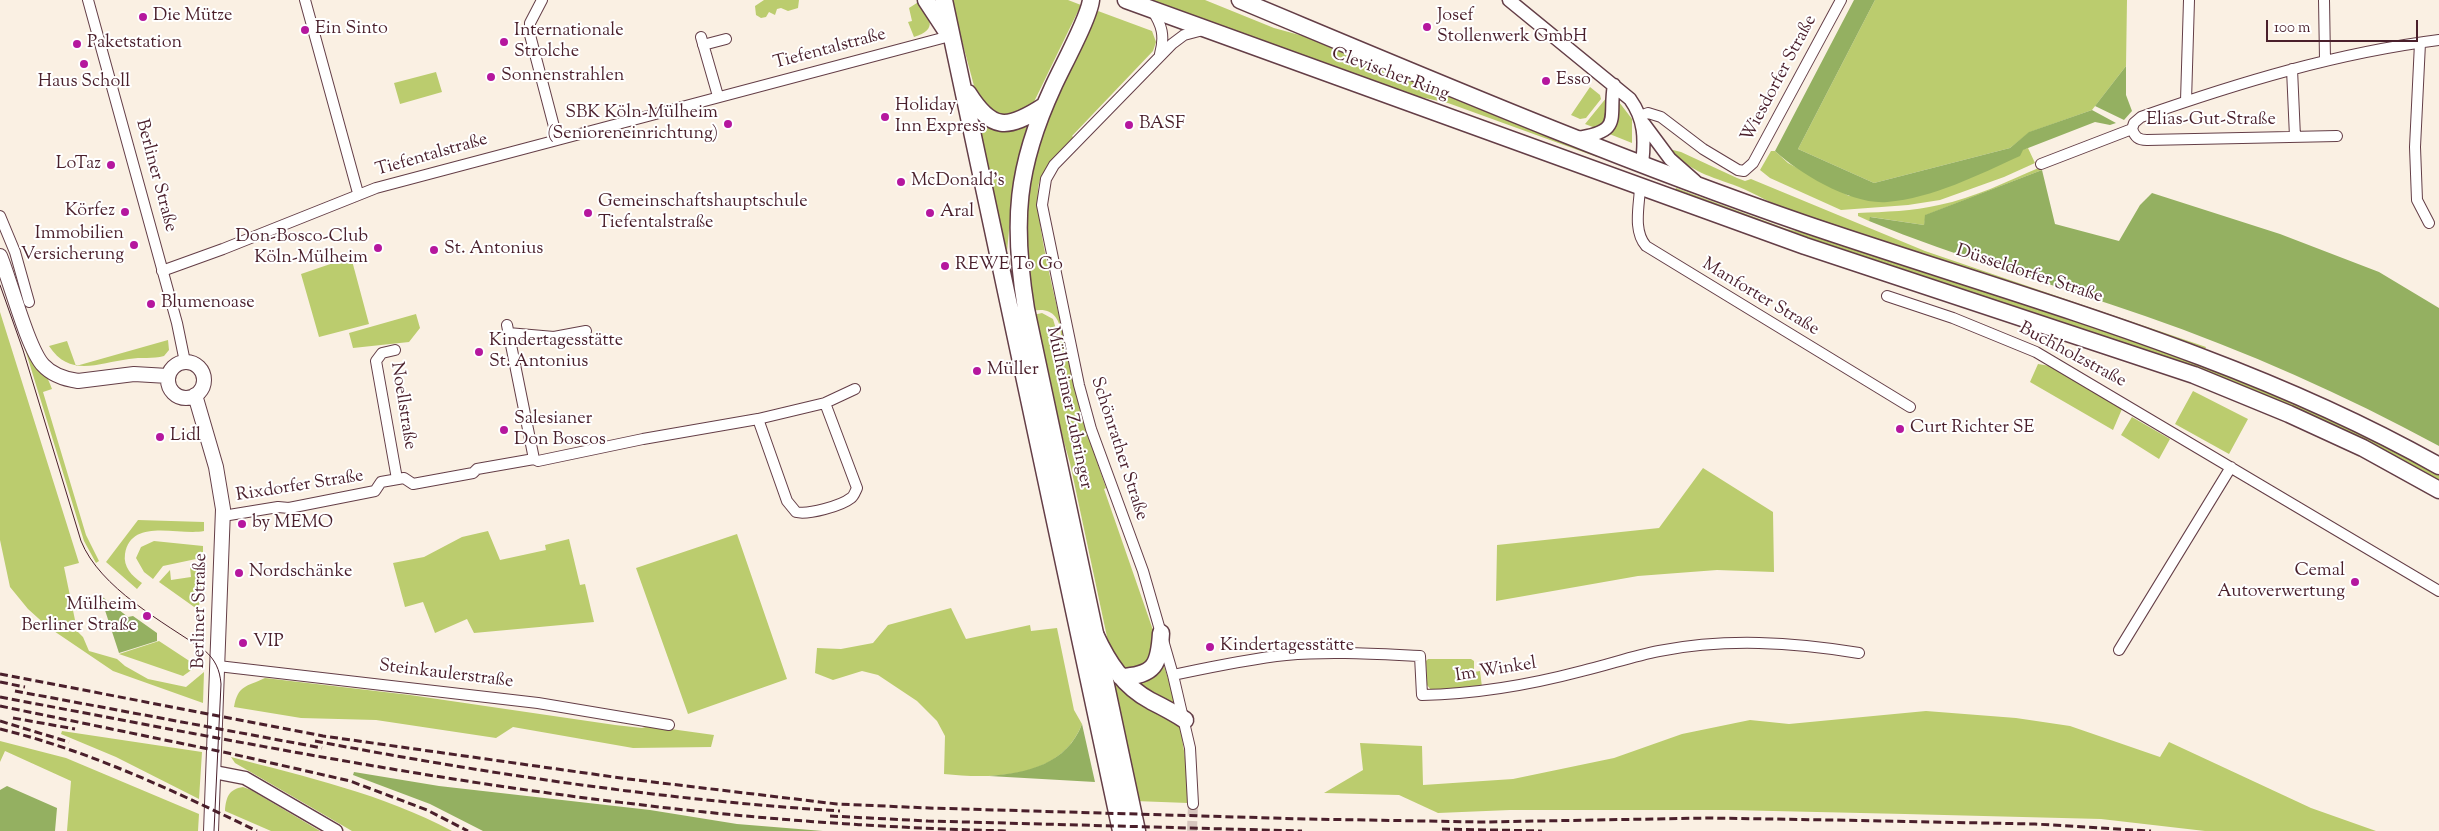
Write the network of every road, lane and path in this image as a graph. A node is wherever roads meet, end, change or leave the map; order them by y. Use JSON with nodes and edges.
{"nodes":[{"id":1,"x":88,"y":0,"type":"edge"},
{"id":2,"x":305,"y":0,"type":"edge"},
{"id":3,"x":542,"y":0,"type":"edge"},
{"id":4,"x":926,"y":0,"type":"edge"},
{"id":5,"x":944,"y":0,"type":"edge"},
{"id":6,"x":1091,"y":0,"type":"edge"},
{"id":7,"x":1126,"y":0,"type":"edge"},
{"id":8,"x":1240,"y":0,"type":"edge"},
{"id":9,"x":1509,"y":0,"type":"edge"},
{"id":10,"x":1841,"y":0,"type":"edge"},
{"id":11,"x":2189,"y":0,"type":"edge"},
{"id":12,"x":2324,"y":0,"type":"edge"},
{"id":13,"x":1152,"y":10,"type":"junction"},
{"id":14,"x":1204,"y":30,"type":"junction"},
{"id":15,"x":950,"y":36,"type":"junction"},
{"id":16,"x":726,"y":38,"type":"dead end"},
{"id":17,"x":2439,"y":40,"type":"edge"},
{"id":18,"x":2420,"y":43,"type":"junction"},
{"id":19,"x":1160,"y":55,"type":"junction"},
{"id":20,"x":2325,"y":60,"type":"junction"},
{"id":21,"x":2292,"y":68,"type":"junction"},
{"id":22,"x":1614,"y":85,"type":"junction"},
{"id":23,"x":964,"y":86,"type":"junction"},
{"id":24,"x":718,"y":96,"type":"junction"},
{"id":25,"x":2186,"y":101,"type":"junction"},
{"id":26,"x":1044,"y":106,"type":"junction"},
{"id":27,"x":1641,"y":119,"type":"junction"},
{"id":28,"x":2132,"y":129,"type":"junction"},
{"id":29,"x":2337,"y":136,"type":"dead end"},
{"id":30,"x":2295,"y":137,"type":"junction"},
{"id":31,"x":557,"y":138,"type":"junction"},
{"id":32,"x":1578,"y":138,"type":"junction"},
{"id":33,"x":1642,"y":164,"type":"junction"},
{"id":34,"x":2041,"y":164,"type":"dead end"},
{"id":35,"x":1640,"y":188,"type":"junction"},
{"id":36,"x":1705,"y":189,"type":"junction"},
{"id":37,"x":358,"y":193,"type":"junction"},
{"id":38,"x":0,"y":216,"type":"edge"},
{"id":39,"x":2429,"y":223,"type":"dead end"},
{"id":40,"x":0,"y":256,"type":"edge"},
{"id":41,"x":162,"y":271,"type":"junction"},
{"id":42,"x":1887,"y":296,"type":"dead end"},
{"id":43,"x":29,"y":302,"type":"dead end"},
{"id":44,"x":586,"y":331,"type":"dead end"},
{"id":45,"x":395,"y":350,"type":"dead end"},
{"id":46,"x":185,"y":362,"type":"junction"},
{"id":47,"x":168,"y":376,"type":"junction"},
{"id":48,"x":855,"y":389,"type":"dead end"},
{"id":49,"x":195,"y":395,"type":"junction"},
{"id":50,"x":825,"y":403,"type":"junction"},
{"id":51,"x":1910,"y":407,"type":"dead end"},
{"id":52,"x":758,"y":419,"type":"junction"},
{"id":53,"x":534,"y":459,"type":"junction"},
{"id":54,"x":2439,"y":466,"type":"edge"},
{"id":55,"x":2230,"y":467,"type":"junction"},
{"id":56,"x":398,"y":479,"type":"junction"},
{"id":57,"x":2439,"y":490,"type":"edge"},
{"id":58,"x":223,"y":516,"type":"junction"},
{"id":59,"x":2439,"y":591,"type":"edge"},
{"id":60,"x":1161,"y":633,"type":"junction"},
{"id":61,"x":1095,"y":634,"type":"junction"},
{"id":62,"x":2119,"y":650,"type":"dead end"},
{"id":63,"x":1859,"y":653,"type":"dead end"},
{"id":64,"x":218,"y":666,"type":"junction"},
{"id":65,"x":1173,"y":675,"type":"junction"},
{"id":66,"x":1121,"y":677,"type":"junction"},
{"id":67,"x":1184,"y":720,"type":"junction"},
{"id":68,"x":669,"y":725,"type":"dead end"},
{"id":69,"x":214,"y":772,"type":"junction"},
{"id":70,"x":1192,"y":804,"type":"tunnel mouth"},
{"id":71,"x":211,"y":831,"type":"edge"},
{"id":72,"x":336,"y":831,"type":"edge"},
{"id":73,"x":1121,"y":831,"type":"edge"},
{"id":74,"x":1137,"y":831,"type":"edge"}],
"edges":[{"from":1,"to":41,"type":"street","name":"Berliner Straße"},
{"from":2,"to":37,"type":"street"},
{"from":3,"to":31,"type":"street"},
{"from":4,"to":15,"type":"main road"},
{"from":5,"to":15,"type":"main road"},
{"from":6,"to":26,"type":"main road","name":"Mülheimer Zubringer"},
{"from":7,"to":13,"type":"main road","name":"Clevischer Ring"},
{"from":8,"to":32,"type":"main road","name":"Clevischer Ring"},
{"from":9,"to":22,"type":"street"},
{"from":10,"to":27,"type":"street","name":"Wiesdorfer Straße"},
{"from":11,"to":25,"type":"street"},
{"from":12,"to":20,"type":"street"},
{"from":13,"to":14,"type":"main road","name":"Clevischer Ring"},
{"from":13,"to":19,"type":"street"},
{"from":14,"to":19,"type":"street","name":"Schönrather Straße"},
{"from":14,"to":35,"type":"main road","name":"Clevischer Ring"},
{"from":15,"to":23,"type":"main road","name":"Mülheimer Zubringer"},
{"from":15,"to":24,"type":"street","name":"Tiefentalstraße"},
{"from":16,"to":24,"type":"street"},
{"from":17,"to":18,"type":"street"},
{"from":18,"to":20,"type":"street"},
{"from":18,"to":39,"type":"street"},
{"from":19,"to":60,"type":"street","name":"Schönrather Straße"},
{"from":20,"to":21,"type":"street"},
{"from":21,"to":25,"type":"street"},
{"from":21,"to":30,"type":"street","name":"Elias-Gut-Straße"},
{"from":22,"to":27,"type":"street"},
{"from":22,"to":32,"type":"street"},
{"from":23,"to":26,"type":"main road"},
{"from":23,"to":73,"type":"main road","name":"Mülheimer Zubringer"},
{"from":24,"to":31,"type":"street","name":"Tiefentalstraße"},
{"from":25,"to":28,"type":"street"},
{"from":26,"to":61,"type":"main road","name":"Mülheimer Zubringer"},
{"from":27,"to":33,"type":"street"},
{"from":27,"to":36,"type":"street"},
{"from":28,"to":30,"type":"street","name":"Elias-Gut-Straße"},
{"from":28,"to":34,"type":"street"},
{"from":29,"to":30,"type":"street","name":"Elias-Gut-Straße"},
{"from":31,"to":37,"type":"street","name":"Tiefentalstraße"},
{"from":32,"to":33,"type":"main road","name":"Clevischer Ring"},
{"from":33,"to":35,"type":"main road"},
{"from":33,"to":36,"type":"main road","name":"Düsseldorfer Straße"},
{"from":35,"to":51,"type":"street","name":"Manforter Straße"},
{"from":35,"to":57,"type":"main road"},
{"from":36,"to":54,"type":"main road","name":"Düsseldorfer Straße"},
{"from":37,"to":41,"type":"street","name":"Tiefentalstraße"},
{"from":38,"to":43,"type":"street"},
{"from":40,"to":47,"type":"main road"},
{"from":41,"to":46,"type":"street","name":"Berliner Straße"},
{"from":42,"to":55,"type":"street","name":"Buchholzstraße"},
{"from":44,"to":53,"type":"street"},
{"from":45,"to":56,"type":"street","name":"Noellstraße"},
{"from":46,"to":47,"type":"main road"},
{"from":46,"to":49,"type":"main road"},
{"from":47,"to":49,"type":"main road"},
{"from":48,"to":50,"type":"street"},
{"from":49,"to":58,"type":"main road","name":"Berliner Straße"},
{"from":50,"to":52,"type":"street"},
{"from":50,"to":52,"type":"street"},
{"from":52,"to":53,"type":"street"},
{"from":53,"to":56,"type":"street"},
{"from":55,"to":59,"type":"street","name":"Buchholzstraße"},
{"from":55,"to":62,"type":"street"},
{"from":56,"to":58,"type":"street","name":"Rixdorfer Straße"},
{"from":58,"to":64,"type":"main road","name":"Berliner Straße"},
{"from":60,"to":65,"type":"street","name":"Schönrather Straße"},
{"from":60,"to":66,"type":"main road"},
{"from":61,"to":66,"type":"main road"},
{"from":61,"to":74,"type":"main road","name":"Mülheimer Zubringer"},
{"from":63,"to":65,"type":"street","name":"Im Winkel"},
{"from":64,"to":68,"type":"street","name":"Steinkaulerstraße"},
{"from":64,"to":69,"type":"main road","name":"Berliner Straße"},
{"from":65,"to":67,"type":"street","name":"Schönrather Straße"},
{"from":66,"to":67,"type":"main road"},
{"from":67,"to":70,"type":"street","name":"Schönrather Straße"},
{"from":69,"to":71,"type":"main road","name":"Berliner Straße"},
{"from":69,"to":72,"type":"street"}]}
